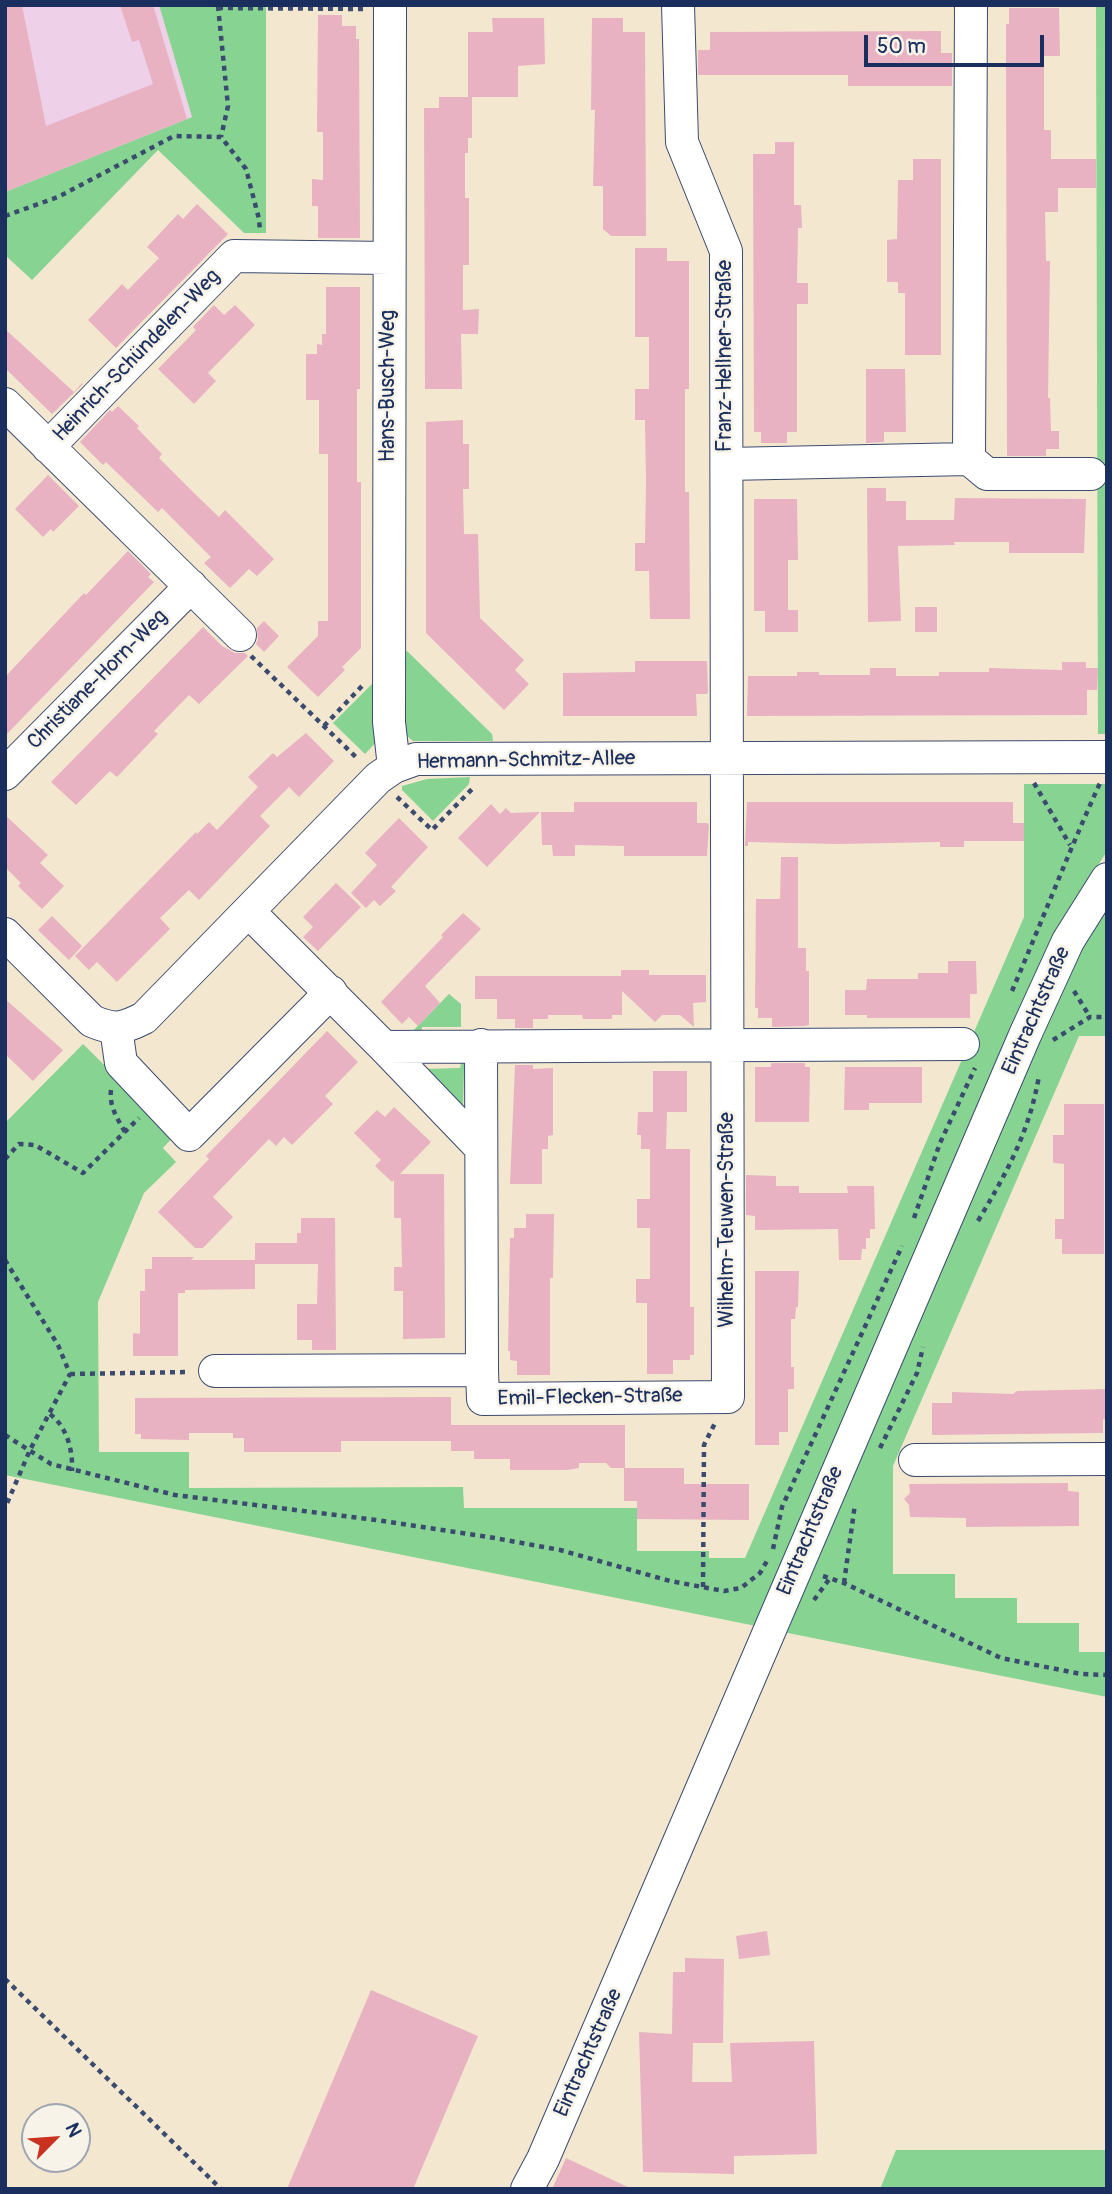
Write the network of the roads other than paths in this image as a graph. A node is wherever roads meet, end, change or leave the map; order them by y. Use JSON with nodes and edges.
{"nodes":[{"id":1,"x":678,"y":5,"type":"edge"},
{"id":2,"x":971,"y":5,"type":"edge"},
{"id":3,"x":390,"y":7,"type":"edge"},
{"id":4,"x":389,"y":258,"type":"junction"},
{"id":5,"x":7,"y":411,"type":"edge"},
{"id":6,"x":48,"y":447,"type":"junction"},
{"id":7,"x":969,"y":459,"type":"junction"},
{"id":8,"x":727,"y":464,"type":"junction"},
{"id":9,"x":1091,"y":474,"type":"dead end"},
{"id":10,"x":191,"y":586,"type":"junction"},
{"id":11,"x":240,"y":635,"type":"road end"},
{"id":12,"x":727,"y":759,"type":"junction"},
{"id":13,"x":1104,"y":767,"type":"edge"},
{"id":14,"x":386,"y":772,"type":"junction"},
{"id":15,"x":5,"y":774,"type":"edge"},
{"id":16,"x":1107,"y":879,"type":"edge"},
{"id":17,"x":249,"y":912,"type":"junction"},
{"id":18,"x":5,"y":934,"type":"edge"},
{"id":19,"x":331,"y":992,"type":"junction"},
{"id":20,"x":116,"y":1028,"type":"junction"},
{"id":21,"x":729,"y":1044,"type":"junction"},
{"id":22,"x":481,"y":1045,"type":"junction"},
{"id":23,"x":384,"y":1047,"type":"junction"},
{"id":24,"x":970,"y":1053,"type":"road end"},
{"id":25,"x":480,"y":1147,"type":"junction"},
{"id":26,"x":482,"y":1370,"type":"junction"},
{"id":27,"x":215,"y":1371,"type":"road end"},
{"id":28,"x":728,"y":1396,"type":"joint"},
{"id":29,"x":1107,"y":1459,"type":"edge"},
{"id":30,"x":915,"y":1460,"type":"dead end"},
{"id":31,"x":527,"y":2189,"type":"edge"}],
"edges":[{"from":1,"to":8,"type":"street","name":"Franz-Hellner-Straße"},
{"from":2,"to":7,"type":"street"},
{"from":3,"to":4,"type":"street","name":"Hans-Busch-Weg"},
{"from":4,"to":6,"type":"street","name":"Heinrich-Schündelen-Weg"},
{"from":4,"to":14,"type":"street","name":"Hans-Busch-Weg"},
{"from":5,"to":6,"type":"street","name":"Heinrich-Schündelen-Weg"},
{"from":6,"to":10,"type":"street","name":"Heinrich-Schündelen-Weg"},
{"from":7,"to":8,"type":"street","name":"Franz-Hellner-Straße"},
{"from":7,"to":9,"type":"street","name":"Franz-Hellner-Straße"},
{"from":8,"to":12,"type":"street","name":"Franz-Hellner-Straße"},
{"from":10,"to":11,"type":"street","name":"Heinrich-Schündelen-Weg"},
{"from":10,"to":15,"type":"street","name":"Christiane-Horn-Weg"},
{"from":12,"to":13,"type":"street","name":"Hermann-Schmitz-Allee"},
{"from":12,"to":14,"type":"street","name":"Hermann-Schmitz-Allee"},
{"from":12,"to":21,"type":"street","name":"Wilhelm-Teuwen-Straße"},
{"from":14,"to":17,"type":"street"},
{"from":16,"to":31,"type":"street","name":"Eintrachtstraße"},
{"from":17,"to":19,"type":"street"},
{"from":17,"to":20,"type":"street"},
{"from":18,"to":20,"type":"street"},
{"from":19,"to":20,"type":"street"},
{"from":19,"to":23,"type":"street"},
{"from":21,"to":22,"type":"street"},
{"from":21,"to":24,"type":"street"},
{"from":21,"to":28,"type":"street","name":"Wilhelm-Teuwen-Straße"},
{"from":22,"to":23,"type":"street"},
{"from":22,"to":25,"type":"street","name":"Emil-Flecken-Straße"},
{"from":23,"to":25,"type":"street"},
{"from":25,"to":26,"type":"street","name":"Emil-Flecken-Straße"},
{"from":26,"to":27,"type":"street","name":"Emil-Flecken-Straße"},
{"from":26,"to":28,"type":"street","name":"Emil-Flecken-Straße"},
{"from":29,"to":30,"type":"street"}]}
